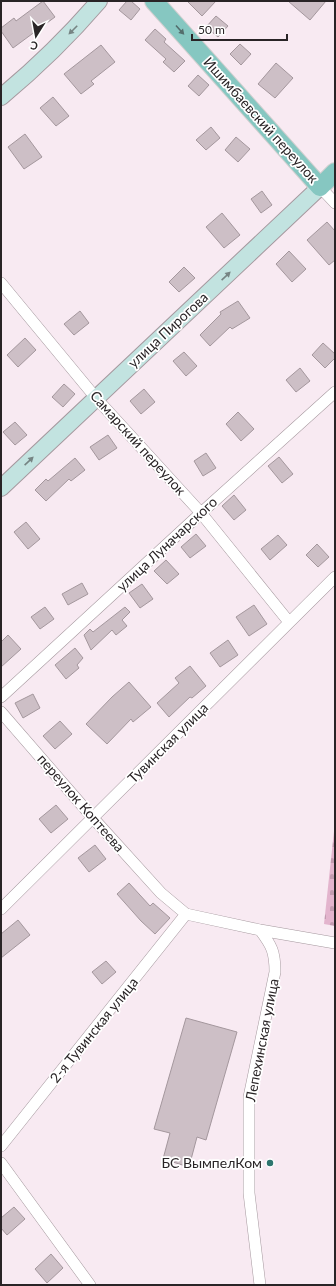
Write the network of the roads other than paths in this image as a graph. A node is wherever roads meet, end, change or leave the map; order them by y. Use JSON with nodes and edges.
{"nodes":[{"id":1,"x":99,"y":1,"type":"edge"},
{"id":2,"x":154,"y":1,"type":"edge"},
{"id":3,"x":1,"y":97,"type":"edge"},
{"id":4,"x":335,"y":172,"type":"edge"},
{"id":5,"x":320,"y":186,"type":"junction"},
{"id":6,"x":335,"y":203,"type":"edge"},
{"id":7,"x":1,"y":283,"type":"edge"},
{"id":8,"x":335,"y":392,"type":"edge"},
{"id":9,"x":96,"y":398,"type":"junction"},
{"id":10,"x":1,"y":488,"type":"edge"},
{"id":11,"x":201,"y":513,"type":"junction"},
{"id":12,"x":335,"y":577,"type":"edge"},
{"id":13,"x":290,"y":622,"type":"junction"},
{"id":14,"x":1,"y":697,"type":"edge"},
{"id":15,"x":1,"y":712,"type":"edge"},
{"id":16,"x":93,"y":818,"type":"junction"},
{"id":17,"x":1,"y":909,"type":"edge"},
{"id":18,"x":186,"y":914,"type":"junction"},
{"id":19,"x":260,"y":930,"type":"junction"},
{"id":20,"x":335,"y":943,"type":"edge"},
{"id":21,"x":1,"y":1146,"type":"edge"},
{"id":22,"x":1,"y":1163,"type":"edge"},
{"id":23,"x":90,"y":1285,"type":"edge"},
{"id":24,"x":260,"y":1285,"type":"edge"}],
"edges":[{"from":1,"to":3,"type":"main road","one_way":true},
{"from":2,"to":5,"type":"main road","name":"Ишимбаевский переулок","one_way":true},
{"from":4,"to":5,"type":"main road","name":"улица Пирогова"},
{"from":5,"to":6,"type":"street","name":"Ишимбаевский переулок"},
{"from":9,"to":5,"type":"main road","name":"улица Пирогова","one_way":true},
{"from":7,"to":9,"type":"street","name":"Самарский переулок"},
{"from":8,"to":11,"type":"street","name":"улица Луначарского"},
{"from":10,"to":9,"type":"main road","name":"улица Пирогова","one_way":true},
{"from":9,"to":11,"type":"street","name":"Самарский переулок"},
{"from":11,"to":13,"type":"street","name":"Самарский переулок"},
{"from":11,"to":14,"type":"street","name":"улица Луначарского"},
{"from":12,"to":13,"type":"street","name":"Тувинская улица"},
{"from":13,"to":16,"type":"street","name":"Тувинская улица"},
{"from":15,"to":16,"type":"street","name":"переулок Коптеева"},
{"from":16,"to":17,"type":"street","name":"Тувинская улица"},
{"from":16,"to":18,"type":"street","name":"переулок Коптеева"},
{"from":18,"to":19,"type":"street"},
{"from":18,"to":21,"type":"street","name":"2-я Тувинская улица"},
{"from":19,"to":20,"type":"street"},
{"from":19,"to":24,"type":"street","name":"Лепехинская улица"},
{"from":22,"to":23,"type":"street"}]}
